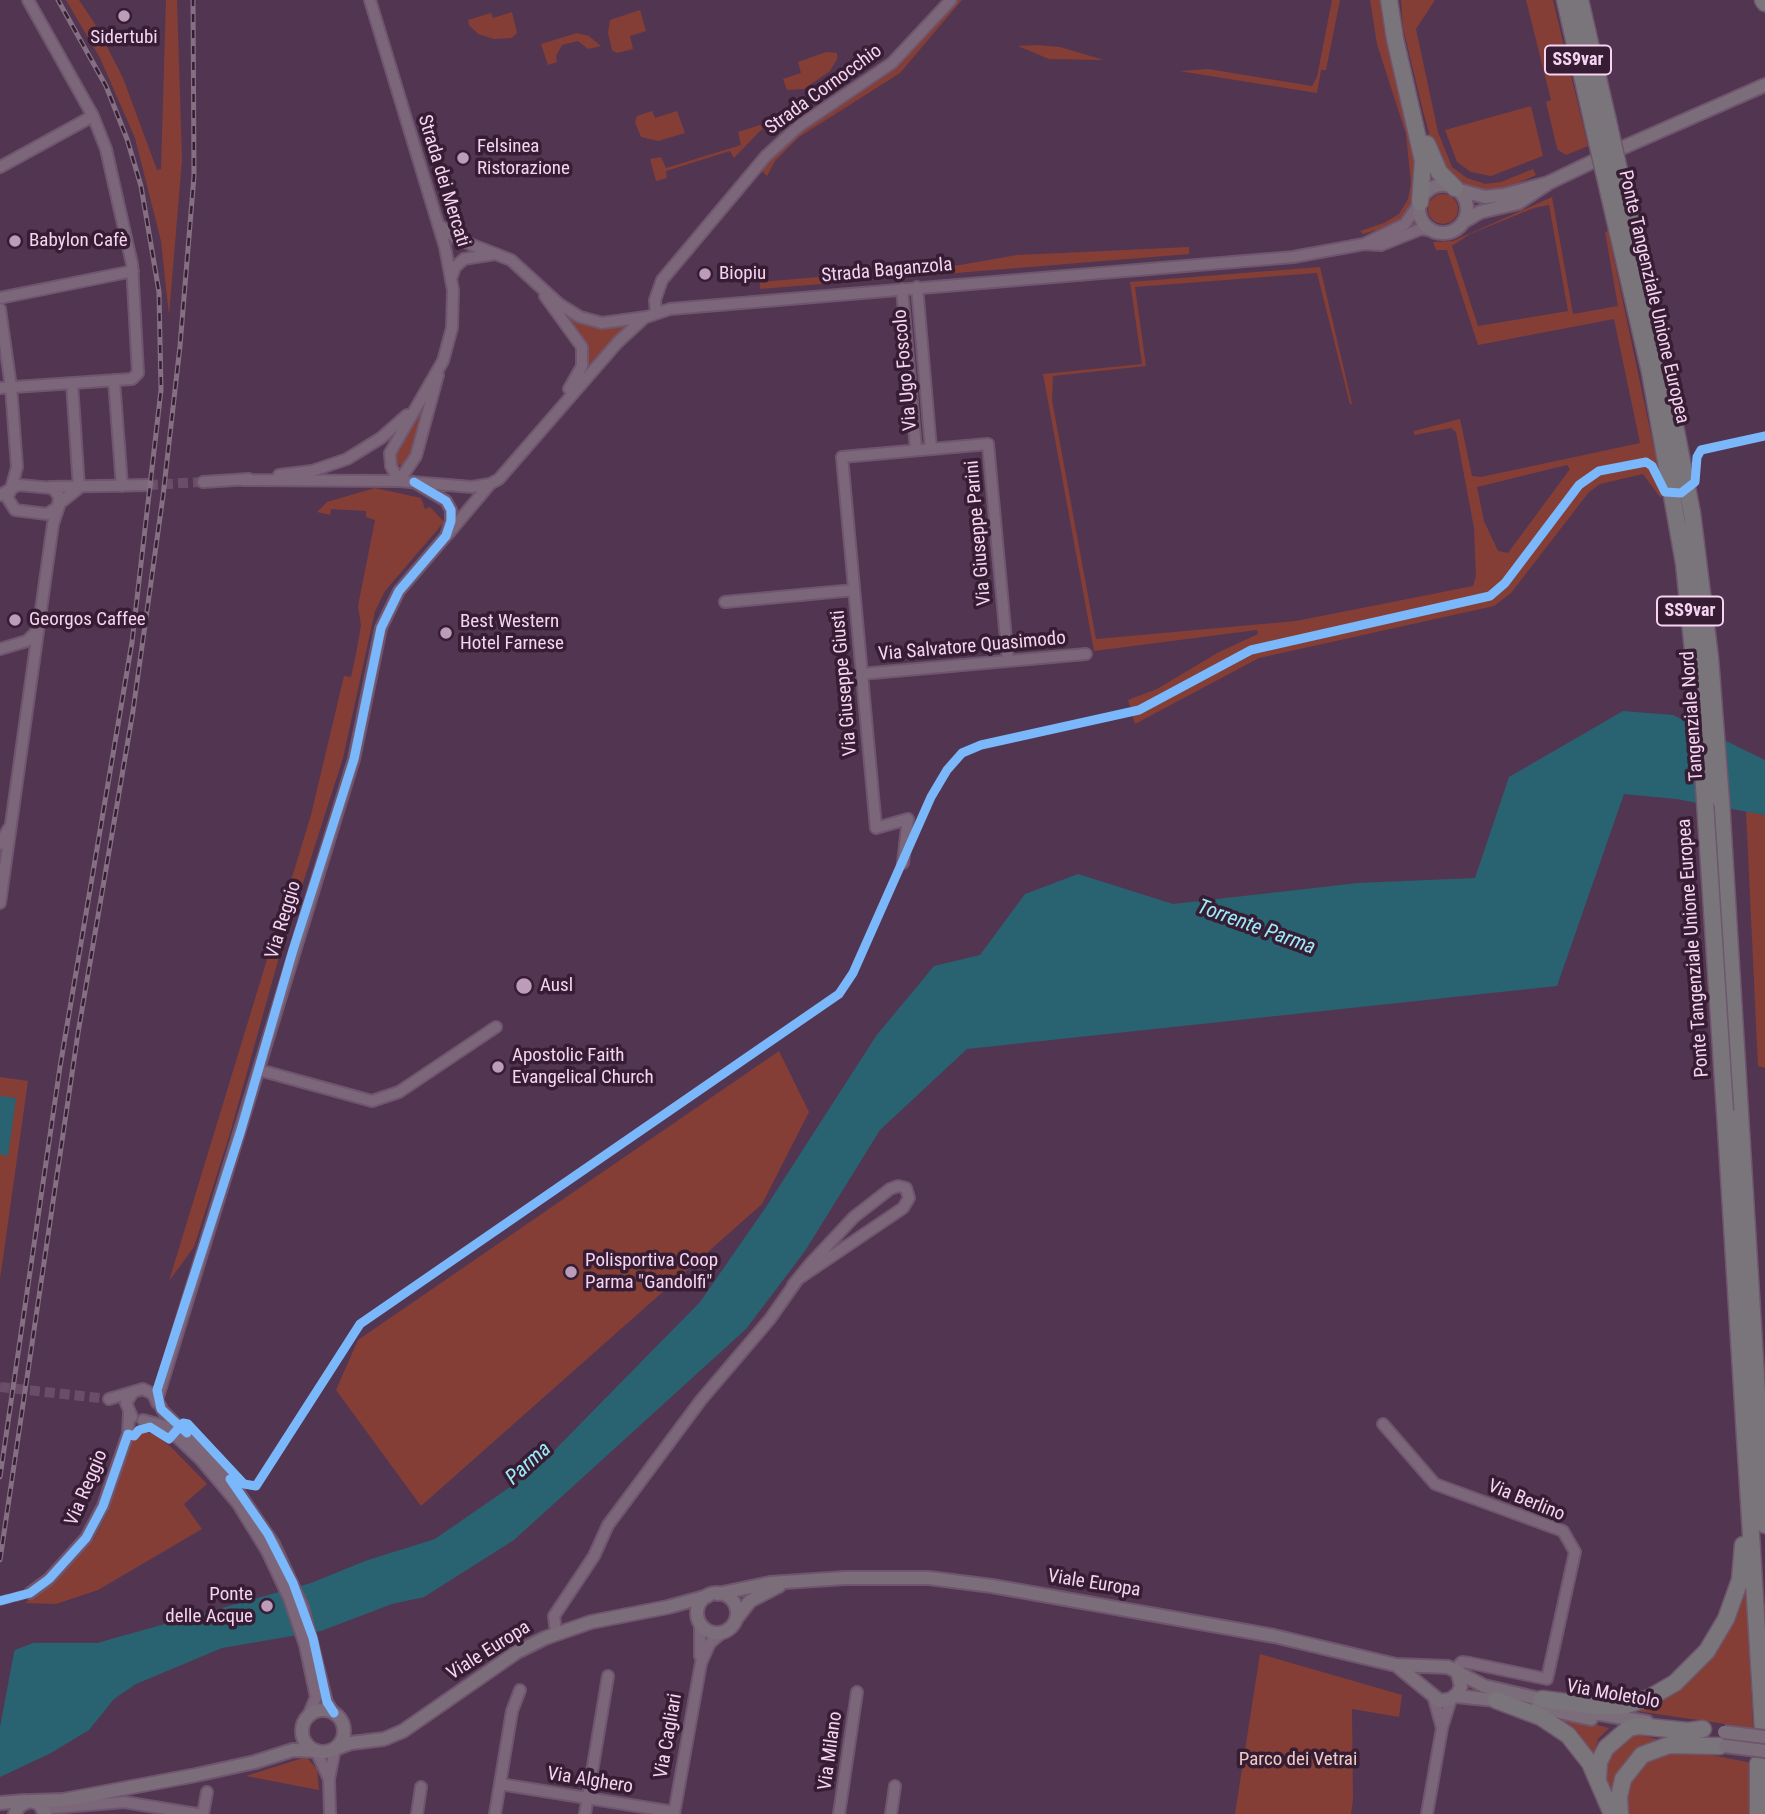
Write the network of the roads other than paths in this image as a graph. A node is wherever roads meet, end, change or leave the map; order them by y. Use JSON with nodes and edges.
{"nodes":[{"id":1,"x":28,"y":0,"type":"edge"},
{"id":2,"x":370,"y":0,"type":"edge"},
{"id":3,"x":951,"y":0,"type":"edge"},
{"id":4,"x":1389,"y":0,"type":"edge"},
{"id":5,"x":1398,"y":0,"type":"edge"},
{"id":6,"x":1558,"y":0,"type":"edge"},
{"id":7,"x":1564,"y":0,"type":"edge"},
{"id":8,"x":1580,"y":0,"type":"edge"},
{"id":9,"x":1589,"y":0,"type":"edge"},
{"id":10,"x":1765,"y":85,"type":"edge"},
{"id":11,"x":1585,"y":91,"type":"junction"},
{"id":12,"x":1601,"y":114,"type":"junction"},
{"id":13,"x":93,"y":116,"type":"junction"},
{"id":14,"x":1624,"y":147,"type":"dead end"},
{"id":15,"x":1592,"y":162,"type":"dead end"},
{"id":16,"x":0,"y":167,"type":"edge"},
{"id":17,"x":1548,"y":183,"type":"junction"},
{"id":18,"x":1455,"y":188,"type":"junction"},
{"id":19,"x":1420,"y":202,"type":"junction"},
{"id":20,"x":436,"y":217,"type":"junction"},
{"id":21,"x":1463,"y":223,"type":"junction"},
{"id":22,"x":1435,"y":231,"type":"junction"},
{"id":23,"x":1362,"y":245,"type":"junction"},
{"id":24,"x":498,"y":254,"type":"junction"},
{"id":25,"x":133,"y":271,"type":"junction"},
{"id":26,"x":453,"y":279,"type":"junction"},
{"id":27,"x":539,"y":286,"type":"junction"},
{"id":28,"x":917,"y":287,"type":"junction"},
{"id":29,"x":902,"y":289,"type":"junction"},
{"id":30,"x":0,"y":298,"type":"edge"},
{"id":31,"x":0,"y":309,"type":"edge"},
{"id":32,"x":651,"y":315,"type":"junction"},
{"id":33,"x":438,"y":375,"type":"junction"},
{"id":34,"x":114,"y":380,"type":"junction"},
{"id":35,"x":72,"y":383,"type":"junction"},
{"id":36,"x":6,"y":388,"type":"edge"},
{"id":37,"x":414,"y":409,"type":"junction"},
{"id":38,"x":556,"y":413,"type":"junction"},
{"id":39,"x":931,"y":449,"type":"junction"},
{"id":40,"x":916,"y":450,"type":"junction"},
{"id":41,"x":17,"y":464,"type":"junction"},
{"id":42,"x":243,"y":480,"type":"junction"},
{"id":43,"x":399,"y":481,"type":"junction"},
{"id":44,"x":203,"y":482,"type":"tunnel mouth"},
{"id":45,"x":414,"y":482,"type":"junction"},
{"id":46,"x":490,"y":484,"type":"junction"},
{"id":47,"x":148,"y":485,"type":"tunnel mouth"},
{"id":48,"x":122,"y":486,"type":"junction"},
{"id":49,"x":29,"y":487,"type":"junction"},
{"id":50,"x":50,"y":487,"type":"junction"},
{"id":51,"x":79,"y":488,"type":"junction"},
{"id":52,"x":5,"y":493,"type":"edge"},
{"id":53,"x":58,"y":507,"type":"junction"},
{"id":54,"x":40,"y":512,"type":"junction"},
{"id":55,"x":446,"y":536,"type":"junction"},
{"id":56,"x":42,"y":538,"type":"dead end"},
{"id":57,"x":854,"y":590,"type":"junction"},
{"id":58,"x":725,"y":601,"type":"dead end"},
{"id":59,"x":39,"y":625,"type":"junction"},
{"id":60,"x":23,"y":642,"type":"junction"},
{"id":61,"x":0,"y":649,"type":"edge"},
{"id":62,"x":34,"y":654,"type":"junction"},
{"id":63,"x":1086,"y":654,"type":"dead end"},
{"id":64,"x":1008,"y":661,"type":"junction"},
{"id":65,"x":861,"y":674,"type":"junction"},
{"id":66,"x":12,"y":822,"type":"junction"},
{"id":67,"x":0,"y":844,"type":"edge"},
{"id":68,"x":0,"y":854,"type":"edge"},
{"id":69,"x":902,"y":863,"type":"dead end"},
{"id":70,"x":2,"y":871,"type":"edge"},
{"id":71,"x":0,"y":901,"type":"edge"},
{"id":72,"x":496,"y":1027,"type":"dead end"},
{"id":73,"x":259,"y":1070,"type":"junction"},
{"id":74,"x":1732,"y":1111,"type":"junction"},
{"id":75,"x":793,"y":1285,"type":"junction"},
{"id":76,"x":167,"y":1363,"type":"junction"},
{"id":77,"x":1756,"y":1385,"type":"junction"},
{"id":78,"x":135,"y":1391,"type":"junction"},
{"id":79,"x":157,"y":1400,"type":"junction"},
{"id":80,"x":128,"y":1411,"type":"junction"},
{"id":81,"x":1765,"y":1418,"type":"edge"},
{"id":82,"x":141,"y":1420,"type":"junction"},
{"id":83,"x":1383,"y":1424,"type":"dead end"},
{"id":84,"x":128,"y":1434,"type":"junction"},
{"id":85,"x":1745,"y":1445,"type":"junction"},
{"id":86,"x":241,"y":1502,"type":"junction"},
{"id":87,"x":1765,"y":1525,"type":"edge"},
{"id":88,"x":782,"y":1585,"type":"junction"},
{"id":89,"x":30,"y":1593,"type":"tunnel mouth"},
{"id":90,"x":713,"y":1595,"type":"junction"},
{"id":91,"x":668,"y":1608,"type":"junction"},
{"id":92,"x":734,"y":1623,"type":"junction"},
{"id":93,"x":700,"y":1624,"type":"junction"},
{"id":94,"x":723,"y":1632,"type":"junction"},
{"id":95,"x":556,"y":1633,"type":"junction"},
{"id":96,"x":700,"y":1664,"type":"junction"},
{"id":97,"x":1396,"y":1665,"type":"junction"},
{"id":98,"x":1437,"y":1668,"type":"junction"},
{"id":99,"x":1456,"y":1672,"type":"junction"},
{"id":100,"x":608,"y":1676,"type":"dead end"},
{"id":101,"x":520,"y":1690,"type":"dead end"},
{"id":102,"x":857,"y":1692,"type":"dead end"},
{"id":103,"x":1431,"y":1695,"type":"junction"},
{"id":104,"x":1454,"y":1698,"type":"junction"},
{"id":105,"x":321,"y":1699,"type":"junction"},
{"id":106,"x":1542,"y":1699,"type":"junction"},
{"id":107,"x":1496,"y":1700,"type":"junction"},
{"id":108,"x":338,"y":1717,"type":"junction"},
{"id":109,"x":306,"y":1718,"type":"junction"},
{"id":110,"x":417,"y":1720,"type":"junction"},
{"id":111,"x":1442,"y":1728,"type":"junction"},
{"id":112,"x":1629,"y":1728,"type":"junction"},
{"id":113,"x":1703,"y":1729,"type":"junction"},
{"id":114,"x":1761,"y":1731,"type":"edge"},
{"id":115,"x":1723,"y":1741,"type":"junction"},
{"id":116,"x":335,"y":1749,"type":"junction"},
{"id":117,"x":316,"y":1751,"type":"junction"},
{"id":118,"x":272,"y":1755,"type":"junction"},
{"id":119,"x":1761,"y":1758,"type":"edge"},
{"id":120,"x":329,"y":1781,"type":"junction"},
{"id":121,"x":500,"y":1784,"type":"junction"},
{"id":122,"x":895,"y":1786,"type":"dead end"},
{"id":123,"x":421,"y":1787,"type":"dead end"},
{"id":124,"x":1601,"y":1788,"type":"junction"},
{"id":125,"x":207,"y":1793,"type":"dead end"},
{"id":126,"x":587,"y":1798,"type":"junction"},
{"id":127,"x":31,"y":1801,"type":"junction"},
{"id":128,"x":0,"y":1805,"type":"edge"},
{"id":129,"x":52,"y":1809,"type":"edge"},
{"id":130,"x":674,"y":1813,"type":"edge"},
{"id":131,"x":13,"y":1814,"type":"edge"},
{"id":132,"x":197,"y":1814,"type":"edge"},
{"id":133,"x":203,"y":1814,"type":"edge"},
{"id":134,"x":330,"y":1814,"type":"edge"},
{"id":135,"x":416,"y":1814,"type":"edge"},
{"id":136,"x":495,"y":1814,"type":"edge"},
{"id":137,"x":585,"y":1814,"type":"edge"},
{"id":138,"x":839,"y":1814,"type":"edge"},
{"id":139,"x":891,"y":1814,"type":"edge"},
{"id":140,"x":1427,"y":1814,"type":"edge"},
{"id":141,"x":1612,"y":1814,"type":"edge"},
{"id":142,"x":1620,"y":1814,"type":"edge"},
{"id":143,"x":1758,"y":1814,"type":"edge"}],
"edges":[{"from":1,"to":13,"type":"street"},
{"from":2,"to":20,"type":"street","name":"Strada dei Mercati"},
{"from":3,"to":32,"type":"street","name":"Strada Cornocchio"},
{"from":4,"to":19,"type":"highway"},
{"from":5,"to":18,"type":"highway"},
{"from":6,"to":11,"type":"highway"},
{"from":7,"to":11,"type":"highway","number":"SS9var"},
{"from":8,"to":12,"type":"highway","number":"SS9var"},
{"from":9,"to":12,"type":"highway"},
{"from":10,"to":14,"type":"main road"},
{"from":11,"to":12,"type":"highway","number":"SS9var"},
{"from":12,"to":74,"type":"highway","name":"Tangenziale Nord","number":"SS9var","bridge":true},
{"from":13,"to":16,"type":"street"},
{"from":13,"to":25,"type":"street"},
{"from":15,"to":17,"type":"main road","name":"Strada Baganzola"},
{"from":17,"to":18,"type":"main road","name":"Strada Baganzola"},
{"from":17,"to":21,"type":"main road","name":"Strada Baganzola"},
{"from":18,"to":19,"type":"main road","name":"Strada Baganzola"},
{"from":18,"to":21,"type":"main road"},
{"from":19,"to":22,"type":"main road"},
{"from":19,"to":23,"type":"street","name":"Strada Baganzola"},
{"from":20,"to":24,"type":"street","name":"Strada Baganzola"},
{"from":20,"to":26,"type":"street","name":"Strada dei Mercati"},
{"from":21,"to":22,"type":"main road","name":"Strada Baganzola"},
{"from":22,"to":23,"type":"street","name":"Strada Baganzola"},
{"from":23,"to":28,"type":"street","name":"Strada Baganzola"},
{"from":24,"to":26,"type":"street"},
{"from":24,"to":27,"type":"street","name":"Strada Baganzola"},
{"from":25,"to":30,"type":"street"},
{"from":25,"to":34,"type":"street"},
{"from":26,"to":33,"type":"street","name":"Strada dei Mercati"},
{"from":27,"to":32,"type":"street","name":"Strada Baganzola"},
{"from":27,"to":38,"type":"street"},
{"from":28,"to":29,"type":"street","name":"Strada Baganzola"},
{"from":28,"to":39,"type":"street","name":"Via Ugo Foscolo"},
{"from":29,"to":32,"type":"street","name":"Strada Baganzola"},
{"from":29,"to":40,"type":"street","name":"Via Ugo Foscolo"},
{"from":31,"to":36,"type":"street"},
{"from":32,"to":38,"type":"street"},
{"from":33,"to":37,"type":"street","name":"Strada dei Mercati"},
{"from":33,"to":43,"type":"street","name":"Strada dei Mercati"},
{"from":34,"to":35,"type":"street"},
{"from":34,"to":48,"type":"street"},
{"from":35,"to":36,"type":"street"},
{"from":35,"to":51,"type":"street"},
{"from":36,"to":41,"type":"street"},
{"from":37,"to":42,"type":"street","name":"Strada dei Mercati"},
{"from":37,"to":43,"type":"street","name":"Strada dei Mercati"},
{"from":38,"to":46,"type":"street"},
{"from":39,"to":40,"type":"street"},
{"from":39,"to":64,"type":"street","name":"Via Giuseppe Parini"},
{"from":40,"to":57,"type":"street","name":"Via Giuseppe Giusti"},
{"from":41,"to":49,"type":"street"},
{"from":41,"to":52,"type":"street"},
{"from":42,"to":43,"type":"street","name":"Strada dei Mercati"},
{"from":42,"to":44,"type":"street","name":"Strada dei Mercati"},
{"from":43,"to":45,"type":"street"},
{"from":45,"to":46,"type":"street"},
{"from":45,"to":55,"type":"street"},
{"from":46,"to":55,"type":"street"},
{"from":47,"to":48,"type":"street"},
{"from":48,"to":51,"type":"street"},
{"from":49,"to":50,"type":"street"},
{"from":49,"to":52,"type":"street"},
{"from":50,"to":51,"type":"street"},
{"from":50,"to":53,"type":"street"},
{"from":51,"to":53,"type":"street"},
{"from":52,"to":54,"type":"street"},
{"from":53,"to":54,"type":"street"},
{"from":53,"to":59,"type":"street"},
{"from":54,"to":56,"type":"street"},
{"from":55,"to":73,"type":"street","name":"Via Reggio"},
{"from":57,"to":58,"type":"street"},
{"from":57,"to":65,"type":"street","name":"Via Giuseppe Giusti"},
{"from":59,"to":60,"type":"street"},
{"from":59,"to":62,"type":"street"},
{"from":60,"to":61,"type":"street"},
{"from":60,"to":62,"type":"street"},
{"from":62,"to":66,"type":"street"},
{"from":63,"to":64,"type":"street","name":"Via Salvatore Quasimodo"},
{"from":64,"to":65,"type":"street","name":"Via Salvatore Quasimodo"},
{"from":65,"to":69,"type":"street","name":"Via Giuseppe Giusti"},
{"from":66,"to":67,"type":"street"},
{"from":66,"to":70,"type":"street"},
{"from":68,"to":70,"type":"street"},
{"from":70,"to":71,"type":"street"},
{"from":72,"to":73,"type":"street"},
{"from":73,"to":76,"type":"street","name":"Via Reggio"},
{"from":74,"to":77,"type":"highway"},
{"from":74,"to":85,"type":"highway"},
{"from":75,"to":75,"type":"street"},
{"from":75,"to":95,"type":"street"},
{"from":76,"to":78,"type":"street"},
{"from":76,"to":79,"type":"street","name":"Via Reggio"},
{"from":77,"to":81,"type":"highway"},
{"from":77,"to":87,"type":"highway"},
{"from":78,"to":79,"type":"street"},
{"from":78,"to":80,"type":"street","name":"Via Reggio"},
{"from":78,"to":80,"type":"street"},
{"from":79,"to":82,"type":"street","name":"Via Reggio"},
{"from":79,"to":86,"type":"street"},
{"from":80,"to":82,"type":"street"},
{"from":80,"to":84,"type":"street","name":"Via Reggio"},
{"from":82,"to":84,"type":"street","name":"Via Reggio"},
{"from":82,"to":86,"type":"street"},
{"from":83,"to":99,"type":"street","name":"Via Berlino"},
{"from":84,"to":89,"type":"street","name":"Via Reggio"},
{"from":85,"to":106,"type":"highway"},
{"from":85,"to":114,"type":"highway"},
{"from":86,"to":105,"type":"street"},
{"from":88,"to":90,"type":"main road","name":"Viale Europa"},
{"from":88,"to":92,"type":"main road","name":"Viale Europa"},
{"from":88,"to":97,"type":"main road","name":"Viale Europa"},
{"from":90,"to":91,"type":"main road","name":"Viale Europa"},
{"from":90,"to":92,"type":"main road"},
{"from":90,"to":93,"type":"main road"},
{"from":91,"to":93,"type":"main road"},
{"from":91,"to":95,"type":"main road","name":"Viale Europa"},
{"from":92,"to":94,"type":"main road","name":"Viale Europa"},
{"from":93,"to":94,"type":"main road"},
{"from":93,"to":96,"type":"street","name":"Via Cagliari"},
{"from":94,"to":96,"type":"street","name":"Via Cagliari"},
{"from":95,"to":110,"type":"main road","name":"Viale Europa"},
{"from":96,"to":130,"type":"street","name":"Via Cagliari"},
{"from":97,"to":98,"type":"main road","name":"Via Moletolo"},
{"from":97,"to":103,"type":"main road"},
{"from":98,"to":99,"type":"main road","name":"Via Moletolo"},
{"from":98,"to":103,"type":"main road"},
{"from":99,"to":104,"type":"main road"},
{"from":99,"to":106,"type":"main road","name":"Via Moletolo"},
{"from":100,"to":126,"type":"street"},
{"from":101,"to":121,"type":"street"},
{"from":102,"to":138,"type":"street","name":"Via Milano"},
{"from":103,"to":104,"type":"main road","name":"Via Moletolo"},
{"from":103,"to":111,"type":"street"},
{"from":104,"to":107,"type":"main road","name":"Via Moletolo"},
{"from":104,"to":111,"type":"street"},
{"from":105,"to":108,"type":"street"},
{"from":105,"to":109,"type":"street"},
{"from":106,"to":113,"type":"main road","name":"Via Moletolo"},
{"from":107,"to":112,"type":"main road","name":"Via Moletolo"},
{"from":107,"to":124,"type":"highway"},
{"from":108,"to":109,"type":"main road"},
{"from":108,"to":110,"type":"main road","name":"Viale Europa"},
{"from":108,"to":116,"type":"main road"},
{"from":109,"to":117,"type":"main road"},
{"from":109,"to":118,"type":"main road"},
{"from":110,"to":116,"type":"main road","name":"Viale Europa"},
{"from":111,"to":140,"type":"street"},
{"from":112,"to":113,"type":"highway"},
{"from":112,"to":115,"type":"main road","name":"Via Moletolo"},
{"from":112,"to":124,"type":"highway"},
{"from":113,"to":115,"type":"main road","name":"Via Moletolo"},
{"from":114,"to":115,"type":"main road","name":"Via Moletolo","bridge":true},
{"from":115,"to":119,"type":"main road","name":"Via Moletolo","bridge":true},
{"from":115,"to":142,"type":"highway"},
{"from":116,"to":117,"type":"main road"},
{"from":116,"to":120,"type":"street"},
{"from":117,"to":118,"type":"main road"},
{"from":117,"to":120,"type":"street"},
{"from":118,"to":129,"type":"main road"},
{"from":119,"to":143,"type":"highway"},
{"from":120,"to":134,"type":"street"},
{"from":121,"to":126,"type":"street","name":"Via Alghero"},
{"from":121,"to":136,"type":"street"},
{"from":122,"to":139,"type":"street"},
{"from":123,"to":135,"type":"street"},
{"from":124,"to":141,"type":"highway"},
{"from":125,"to":133,"type":"street"},
{"from":126,"to":130,"type":"street","name":"Via Alghero"},
{"from":126,"to":137,"type":"street"},
{"from":127,"to":128,"type":"main road"},
{"from":127,"to":129,"type":"main road"},
{"from":127,"to":129,"type":"main road"},
{"from":127,"to":131,"type":"main road"},
{"from":128,"to":131,"type":"main road"},
{"from":129,"to":132,"type":"street"}]}
